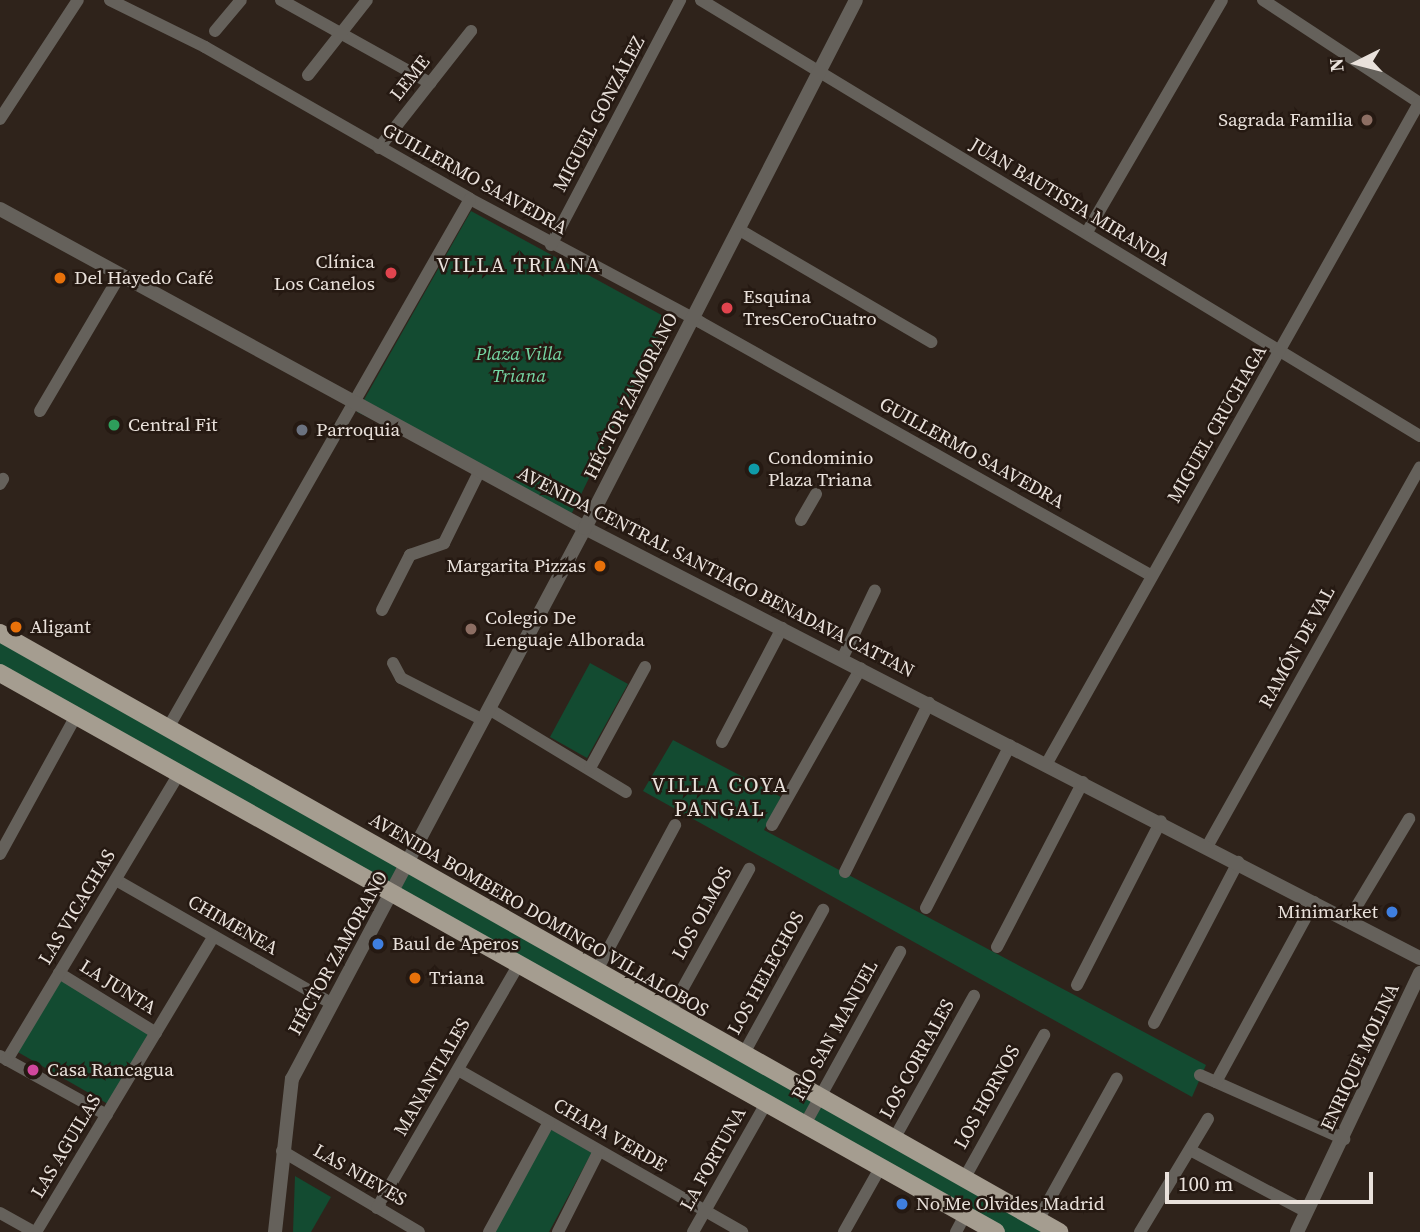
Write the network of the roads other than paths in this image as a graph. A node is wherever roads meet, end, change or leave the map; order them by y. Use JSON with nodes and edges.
{"nodes":[{"id":1,"x":78,"y":0,"type":"edge"},
{"id":2,"x":110,"y":0,"type":"edge"},
{"id":3,"x":241,"y":0,"type":"edge"},
{"id":4,"x":281,"y":0,"type":"edge"},
{"id":5,"x":367,"y":0,"type":"edge"},
{"id":6,"x":680,"y":0,"type":"edge"},
{"id":7,"x":701,"y":0,"type":"edge"},
{"id":8,"x":856,"y":0,"type":"edge"},
{"id":9,"x":1222,"y":0,"type":"edge"},
{"id":10,"x":1263,"y":0,"type":"edge"},
{"id":11,"x":215,"y":31,"type":"dead end"},
{"id":12,"x":471,"y":31,"type":"dead end"},
{"id":13,"x":341,"y":33,"type":"junction"},
{"id":14,"x":308,"y":75,"type":"dead end"},
{"id":15,"x":820,"y":75,"type":"junction"},
{"id":16,"x":430,"y":83,"type":"junction"},
{"id":17,"x":1419,"y":103,"type":"edge"},
{"id":18,"x":0,"y":119,"type":"edge"},
{"id":19,"x":379,"y":148,"type":"junction"},
{"id":20,"x":470,"y":199,"type":"junction"},
{"id":21,"x":0,"y":209,"type":"edge"},
{"id":22,"x":738,"y":229,"type":"junction"},
{"id":23,"x":1087,"y":232,"type":"junction"},
{"id":24,"x":551,"y":245,"type":"junction"},
{"id":25,"x":120,"y":275,"type":"junction"},
{"id":26,"x":693,"y":318,"type":"junction"},
{"id":27,"x":931,"y":342,"type":"dead end"},
{"id":28,"x":1279,"y":354,"type":"junction"},
{"id":29,"x":353,"y":401,"type":"junction"},
{"id":30,"x":40,"y":411,"type":"dead end"},
{"id":31,"x":1420,"y":436,"type":"edge"},
{"id":32,"x":1420,"y":467,"type":"edge"},
{"id":33,"x":480,"y":470,"type":"junction"},
{"id":34,"x":816,"y":494,"type":"dead end"},
{"id":35,"x":801,"y":520,"type":"dead end"},
{"id":36,"x":585,"y":528,"type":"junction"},
{"id":37,"x":1152,"y":576,"type":"junction"},
{"id":38,"x":875,"y":590,"type":"dead end"},
{"id":39,"x":382,"y":610,"type":"dead end"},
{"id":40,"x":782,"y":628,"type":"junction"},
{"id":41,"x":0,"y":633,"type":"edge"},
{"id":42,"x":842,"y":659,"type":"junction"},
{"id":43,"x":393,"y":663,"type":"dead end"},
{"id":44,"x":645,"y":667,"type":"dead end"},
{"id":45,"x":861,"y":668,"type":"junction"},
{"id":46,"x":0,"y":673,"type":"edge"},
{"id":47,"x":929,"y":704,"type":"junction"},
{"id":48,"x":486,"y":715,"type":"junction"},
{"id":49,"x":76,"y":716,"type":"junction"},
{"id":50,"x":168,"y":728,"type":"junction"},
{"id":51,"x":722,"y":742,"type":"dead end"},
{"id":52,"x":1010,"y":744,"type":"junction"},
{"id":53,"x":1047,"y":763,"type":"junction"},
{"id":54,"x":590,"y":768,"type":"junction"},
{"id":55,"x":179,"y":774,"type":"junction"},
{"id":56,"x":1083,"y":782,"type":"junction"},
{"id":57,"x":626,"y":792,"type":"dead end"},
{"id":58,"x":1409,"y":819,"type":"dead end"},
{"id":59,"x":1161,"y":821,"type":"junction"},
{"id":60,"x":675,"y":825,"type":"dead end"},
{"id":61,"x":772,"y":825,"type":"dead end"},
{"id":62,"x":1208,"y":845,"type":"junction"},
{"id":63,"x":0,"y":854,"type":"edge"},
{"id":64,"x":1238,"y":862,"type":"junction"},
{"id":65,"x":408,"y":864,"type":"junction"},
{"id":66,"x":749,"y":869,"type":"dead end"},
{"id":67,"x":845,"y":872,"type":"dead end"},
{"id":68,"x":116,"y":880,"type":"junction"},
{"id":69,"x":392,"y":894,"type":"junction"},
{"id":70,"x":1314,"y":902,"type":"junction"},
{"id":71,"x":926,"y":908,"type":"dead end"},
{"id":72,"x":823,"y":910,"type":"dead end"},
{"id":73,"x":1349,"y":919,"type":"junction"},
{"id":74,"x":214,"y":936,"type":"junction"},
{"id":75,"x":997,"y":947,"type":"dead end"},
{"id":76,"x":900,"y":952,"type":"dead end"},
{"id":77,"x":1420,"y":958,"type":"edge"},
{"id":78,"x":519,"y":964,"type":"junction"},
{"id":79,"x":596,"y":972,"type":"junction"},
{"id":80,"x":59,"y":973,"type":"junction"},
{"id":81,"x":1420,"y":973,"type":"edge"},
{"id":82,"x":1077,"y":985,"type":"dead end"},
{"id":83,"x":974,"y":996,"type":"dead end"},
{"id":84,"x":331,"y":1003,"type":"junction"},
{"id":85,"x":669,"y":1013,"type":"junction"},
{"id":86,"x":1154,"y":1023,"type":"dead end"},
{"id":87,"x":156,"y":1033,"type":"junction"},
{"id":88,"x":1044,"y":1035,"type":"dead end"},
{"id":89,"x":743,"y":1055,"type":"junction"},
{"id":90,"x":4,"y":1058,"type":"edge"},
{"id":91,"x":460,"y":1071,"type":"junction"},
{"id":92,"x":1200,"y":1075,"type":"dead end"},
{"id":93,"x":1117,"y":1078,"type":"dead end"},
{"id":94,"x":1216,"y":1083,"type":"junction"},
{"id":95,"x":819,"y":1098,"type":"junction"},
{"id":96,"x":765,"y":1105,"type":"junction"},
{"id":97,"x":107,"y":1115,"type":"junction"},
{"id":98,"x":1208,"y":1119,"type":"dead end"},
{"id":99,"x":549,"y":1122,"type":"junction"},
{"id":100,"x":804,"y":1126,"type":"junction"},
{"id":101,"x":894,"y":1139,"type":"junction"},
{"id":102,"x":1343,"y":1139,"type":"junction"},
{"id":103,"x":1190,"y":1150,"type":"junction"},
{"id":104,"x":282,"y":1151,"type":"junction"},
{"id":105,"x":599,"y":1151,"type":"junction"},
{"id":106,"x":880,"y":1167,"type":"junction"},
{"id":107,"x":964,"y":1179,"type":"junction"},
{"id":108,"x":377,"y":1208,"type":"junction"},
{"id":109,"x":705,"y":1211,"type":"junction"},
{"id":110,"x":1306,"y":1211,"type":"junction"},
{"id":111,"x":0,"y":1213,"type":"edge"},
{"id":112,"x":965,"y":1215,"type":"junction"},
{"id":113,"x":1038,"y":1220,"type":"junction"},
{"id":114,"x":35,"y":1232,"type":"edge"},
{"id":115,"x":275,"y":1232,"type":"edge"},
{"id":116,"x":419,"y":1232,"type":"edge"},
{"id":117,"x":489,"y":1232,"type":"edge"},
{"id":118,"x":558,"y":1232,"type":"edge"},
{"id":119,"x":693,"y":1232,"type":"edge"},
{"id":120,"x":742,"y":1232,"type":"edge"},
{"id":121,"x":844,"y":1232,"type":"edge"},
{"id":122,"x":956,"y":1232,"type":"edge"},
{"id":123,"x":996,"y":1232,"type":"edge"},
{"id":124,"x":1059,"y":1232,"type":"edge"},
{"id":125,"x":1140,"y":1232,"type":"edge"},
{"id":126,"x":1297,"y":1232,"type":"edge"}],
"edges":[{"from":1,"to":18,"type":"street"},
{"from":2,"to":19,"type":"street","name":"GUILLERMO SAAVEDRA"},
{"from":3,"to":11,"type":"street"},
{"from":4,"to":13,"type":"street"},
{"from":5,"to":13,"type":"street"},
{"from":6,"to":24,"type":"street","name":"MIGUEL GONZÁLEZ"},
{"from":7,"to":15,"type":"street","name":"JUAN BAUTISTA MIRANDA"},
{"from":8,"to":15,"type":"street","name":"HÉCTOR ZAMORANO"},
{"from":9,"to":23,"type":"street"},
{"from":10,"to":17,"type":"street"},
{"from":12,"to":16,"type":"street","name":"LEME"},
{"from":13,"to":14,"type":"street"},
{"from":13,"to":16,"type":"street"},
{"from":15,"to":22,"type":"street","name":"HÉCTOR ZAMORANO"},
{"from":15,"to":23,"type":"street","name":"JUAN BAUTISTA MIRANDA"},
{"from":16,"to":19,"type":"street","name":"LEME"},
{"from":17,"to":28,"type":"street","name":"MIGUEL CRUCHAGA"},
{"from":19,"to":20,"type":"street","name":"GUILLERMO SAAVEDRA"},
{"from":20,"to":24,"type":"street","name":"GUILLERMO SAAVEDRA"},
{"from":20,"to":29,"type":"street"},
{"from":21,"to":25,"type":"street","name":"AVENIDA CENTRAL SANTIAGO BENADAVA CATTAN"},
{"from":22,"to":26,"type":"street","name":"HÉCTOR ZAMORANO"},
{"from":22,"to":27,"type":"street"},
{"from":23,"to":28,"type":"street","name":"JUAN BAUTISTA MIRANDA"},
{"from":24,"to":26,"type":"street","name":"GUILLERMO SAAVEDRA"},
{"from":25,"to":29,"type":"street","name":"AVENIDA CENTRAL SANTIAGO BENADAVA CATTAN"},
{"from":25,"to":30,"type":"street"},
{"from":26,"to":36,"type":"street","name":"HÉCTOR ZAMORANO"},
{"from":26,"to":37,"type":"street","name":"GUILLERMO SAAVEDRA"},
{"from":28,"to":31,"type":"street","name":"JUAN BAUTISTA MIRANDA"},
{"from":28,"to":37,"type":"street","name":"MIGUEL CRUCHAGA"},
{"from":29,"to":33,"type":"street","name":"AVENIDA CENTRAL SANTIAGO BENADAVA CATTAN"},
{"from":29,"to":50,"type":"street"},
{"from":32,"to":62,"type":"street","name":"RAMÓN DE VAL"},
{"from":33,"to":36,"type":"street","name":"AVENIDA CENTRAL SANTIAGO BENADAVA CATTAN"},
{"from":33,"to":39,"type":"street"},
{"from":34,"to":35,"type":"street"},
{"from":36,"to":40,"type":"street","name":"AVENIDA CENTRAL SANTIAGO BENADAVA CATTAN"},
{"from":36,"to":48,"type":"street","name":"HÉCTOR ZAMORANO"},
{"from":37,"to":53,"type":"street","name":"MIGUEL CRUCHAGA"},
{"from":38,"to":42,"type":"street"},
{"from":40,"to":42,"type":"street","name":"AVENIDA CENTRAL SANTIAGO BENADAVA CATTAN"},
{"from":40,"to":51,"type":"street"},
{"from":41,"to":50,"type":"main road","name":"AVENIDA BOMBERO DOMINGO VILLALOBOS"},
{"from":42,"to":45,"type":"street","name":"AVENIDA CENTRAL SANTIAGO BENADAVA CATTAN"},
{"from":43,"to":48,"type":"street"},
{"from":44,"to":54,"type":"street"},
{"from":45,"to":47,"type":"street","name":"AVENIDA CENTRAL SANTIAGO BENADAVA CATTAN"},
{"from":45,"to":61,"type":"street"},
{"from":46,"to":49,"type":"main road"},
{"from":47,"to":52,"type":"street","name":"AVENIDA CENTRAL SANTIAGO BENADAVA CATTAN"},
{"from":47,"to":67,"type":"street"},
{"from":48,"to":54,"type":"street"},
{"from":48,"to":65,"type":"street","name":"HÉCTOR ZAMORANO"},
{"from":49,"to":55,"type":"main road"},
{"from":49,"to":63,"type":"street"},
{"from":50,"to":65,"type":"main road","name":"AVENIDA BOMBERO DOMINGO VILLALOBOS"},
{"from":52,"to":53,"type":"street","name":"AVENIDA CENTRAL SANTIAGO BENADAVA CATTAN"},
{"from":52,"to":71,"type":"street"},
{"from":53,"to":56,"type":"street","name":"AVENIDA CENTRAL SANTIAGO BENADAVA CATTAN"},
{"from":54,"to":57,"type":"street"},
{"from":55,"to":68,"type":"street","name":"LAS VICACHAS"},
{"from":55,"to":69,"type":"main road"},
{"from":56,"to":59,"type":"street","name":"AVENIDA CENTRAL SANTIAGO BENADAVA CATTAN"},
{"from":56,"to":75,"type":"street"},
{"from":58,"to":73,"type":"street"},
{"from":59,"to":62,"type":"street","name":"AVENIDA CENTRAL SANTIAGO BENADAVA CATTAN"},
{"from":59,"to":82,"type":"street"},
{"from":60,"to":79,"type":"street"},
{"from":62,"to":64,"type":"street","name":"AVENIDA CENTRAL SANTIAGO BENADAVA CATTAN"},
{"from":64,"to":70,"type":"street","name":"AVENIDA CENTRAL SANTIAGO BENADAVA CATTAN"},
{"from":64,"to":86,"type":"street"},
{"from":65,"to":69,"type":"street","name":"HÉCTOR ZAMORANO"},
{"from":65,"to":79,"type":"main road","name":"AVENIDA BOMBERO DOMINGO VILLALOBOS"},
{"from":66,"to":85,"type":"street","name":"LOS OLMOS"},
{"from":68,"to":74,"type":"street","name":"CHIMENEA"},
{"from":68,"to":80,"type":"street","name":"LAS VICACHAS"},
{"from":69,"to":78,"type":"main road"},
{"from":69,"to":84,"type":"street","name":"HÉCTOR ZAMORANO"},
{"from":70,"to":73,"type":"street","name":"AVENIDA CENTRAL SANTIAGO BENADAVA CATTAN"},
{"from":70,"to":94,"type":"street"},
{"from":72,"to":89,"type":"street","name":"LOS HELECHOS"},
{"from":73,"to":77,"type":"street","name":"AVENIDA CENTRAL SANTIAGO BENADAVA CATTAN"},
{"from":74,"to":84,"type":"street","name":"CHIMENEA"},
{"from":74,"to":87,"type":"street","name":"LAS AGUILAS"},
{"from":76,"to":95,"type":"street","name":"RÍO SAN MANUEL"},
{"from":78,"to":91,"type":"street","name":"MANANTIALES"},
{"from":78,"to":96,"type":"main road"},
{"from":79,"to":85,"type":"main road","name":"AVENIDA BOMBERO DOMINGO VILLALOBOS"},
{"from":80,"to":87,"type":"street","name":"LA JUNTA"},
{"from":80,"to":90,"type":"street","name":"LAS VICACHAS"},
{"from":81,"to":102,"type":"street","name":"ENRIQUE MOLINA"},
{"from":83,"to":101,"type":"street","name":"LOS CORRALES"},
{"from":84,"to":104,"type":"street","name":"HÉCTOR ZAMORANO"},
{"from":85,"to":89,"type":"main road","name":"AVENIDA BOMBERO DOMINGO VILLALOBOS"},
{"from":87,"to":97,"type":"street","name":"LAS AGUILAS"},
{"from":88,"to":107,"type":"street","name":"LOS HORNOS"},
{"from":89,"to":95,"type":"main road","name":"AVENIDA BOMBERO DOMINGO VILLALOBOS"},
{"from":90,"to":97,"type":"street"},
{"from":91,"to":99,"type":"street","name":"CHAPA VERDE"},
{"from":91,"to":108,"type":"street","name":"MANANTIALES"},
{"from":92,"to":94,"type":"street"},
{"from":93,"to":113,"type":"street"},
{"from":94,"to":102,"type":"street"},
{"from":95,"to":100,"type":"street","name":"RÍO SAN MANUEL"},
{"from":95,"to":101,"type":"main road","name":"AVENIDA BOMBERO DOMINGO VILLALOBOS"},
{"from":96,"to":100,"type":"main road"},
{"from":96,"to":109,"type":"street","name":"LA FORTUNA"},
{"from":97,"to":114,"type":"street","name":"LAS AGUILAS"},
{"from":98,"to":103,"type":"street"},
{"from":99,"to":105,"type":"street","name":"CHAPA VERDE"},
{"from":99,"to":117,"type":"street"},
{"from":100,"to":106,"type":"main road"},
{"from":101,"to":107,"type":"main road","name":"AVENIDA BOMBERO DOMINGO VILLALOBOS"},
{"from":102,"to":110,"type":"street","name":"ENRIQUE MOLINA"},
{"from":103,"to":110,"type":"street"},
{"from":103,"to":125,"type":"street"},
{"from":104,"to":108,"type":"street","name":"LAS NIEVES"},
{"from":104,"to":115,"type":"street","name":"HÉCTOR ZAMORANO"},
{"from":105,"to":109,"type":"street","name":"CHAPA VERDE"},
{"from":105,"to":118,"type":"street"},
{"from":106,"to":112,"type":"main road"},
{"from":106,"to":121,"type":"street"},
{"from":107,"to":113,"type":"main road","name":"AVENIDA BOMBERO DOMINGO VILLALOBOS"},
{"from":108,"to":116,"type":"street","name":"LAS NIEVES"},
{"from":109,"to":119,"type":"street","name":"LA FORTUNA"},
{"from":109,"to":120,"type":"street","name":"CHAPA VERDE"},
{"from":110,"to":126,"type":"street","name":"ENRIQUE MOLINA"},
{"from":111,"to":114,"type":"street"},
{"from":112,"to":122,"type":"street"},
{"from":112,"to":123,"type":"main road"},
{"from":113,"to":124,"type":"main road","name":"AVENIDA BOMBERO DOMINGO VILLALOBOS"}]}
